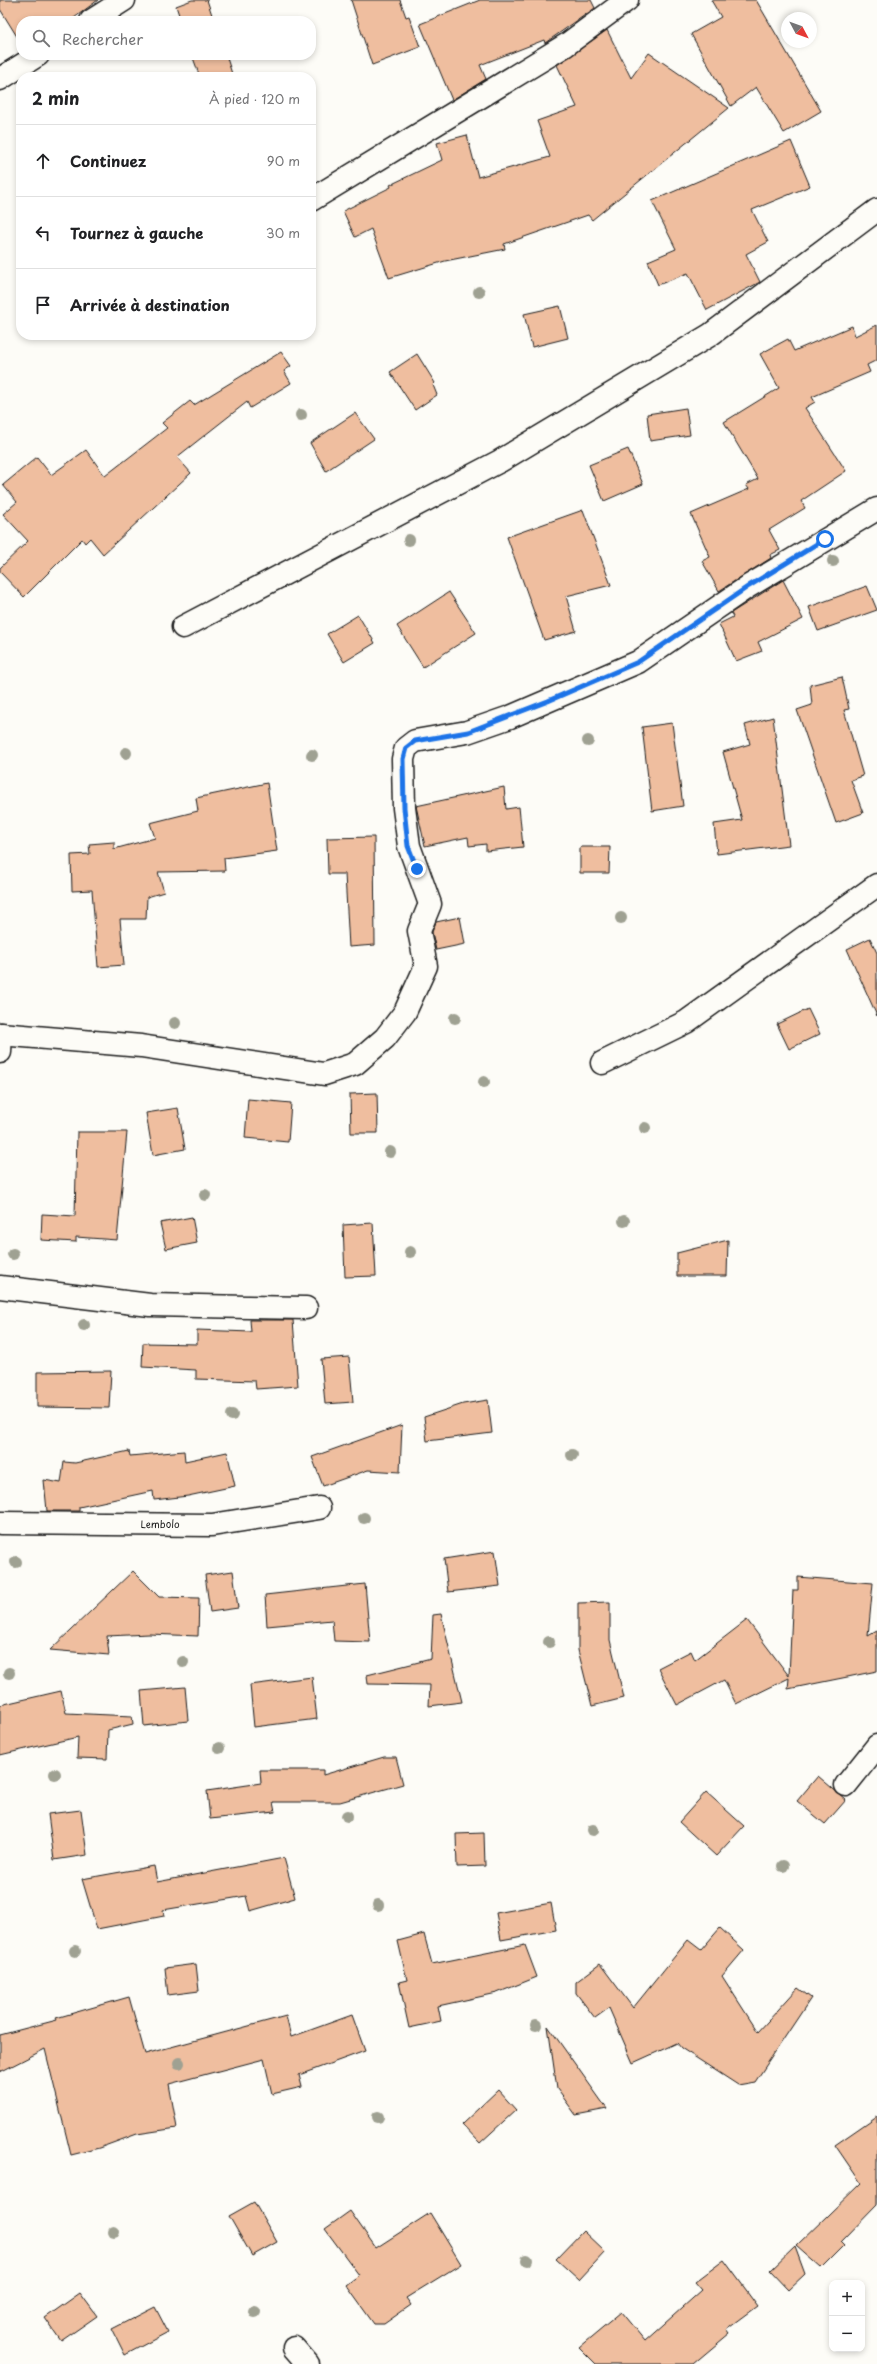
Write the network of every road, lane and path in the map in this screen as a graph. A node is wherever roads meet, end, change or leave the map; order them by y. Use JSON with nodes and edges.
{"nodes":[{"id":1,"x":124,"y":0,"type":"edge"},
{"id":2,"x":627,"y":0,"type":"edge"},
{"id":3,"x":99,"y":16,"type":"edge"},
{"id":4,"x":30,"y":60,"type":"edge"},
{"id":5,"x":0,"y":79,"type":"edge"},
{"id":6,"x":316,"y":197,"type":"edge"},
{"id":7,"x":877,"y":210,"type":"edge"},
{"id":8,"x":877,"y":509,"type":"edge"},
{"id":9,"x":183,"y":627,"type":"dead end"},
{"id":10,"x":877,"y":884,"type":"edge"},
{"id":11,"x":0,"y":1040,"type":"edge"},
{"id":12,"x":602,"y":1063,"type":"dead end"},
{"id":13,"x":0,"y":1287,"type":"edge"},
{"id":14,"x":306,"y":1308,"type":"dead end"},
{"id":15,"x":319,"y":1508,"type":"dead end"},
{"id":16,"x":0,"y":1523,"type":"edge"},
{"id":17,"x":877,"y":1746,"type":"edge"},
{"id":18,"x":846,"y":1785,"type":"dead end"}],
"edges":[{"from":1,"to":3,"type":"street"},
{"from":2,"to":6,"type":"street"},
{"from":4,"to":5,"type":"street"},
{"from":7,"to":9,"type":"street"},
{"from":8,"to":11,"type":"street"},
{"from":10,"to":12,"type":"street"},
{"from":13,"to":14,"type":"street"},
{"from":15,"to":16,"type":"street","name":"Lembolo"},
{"from":17,"to":18,"type":"street"}]}
